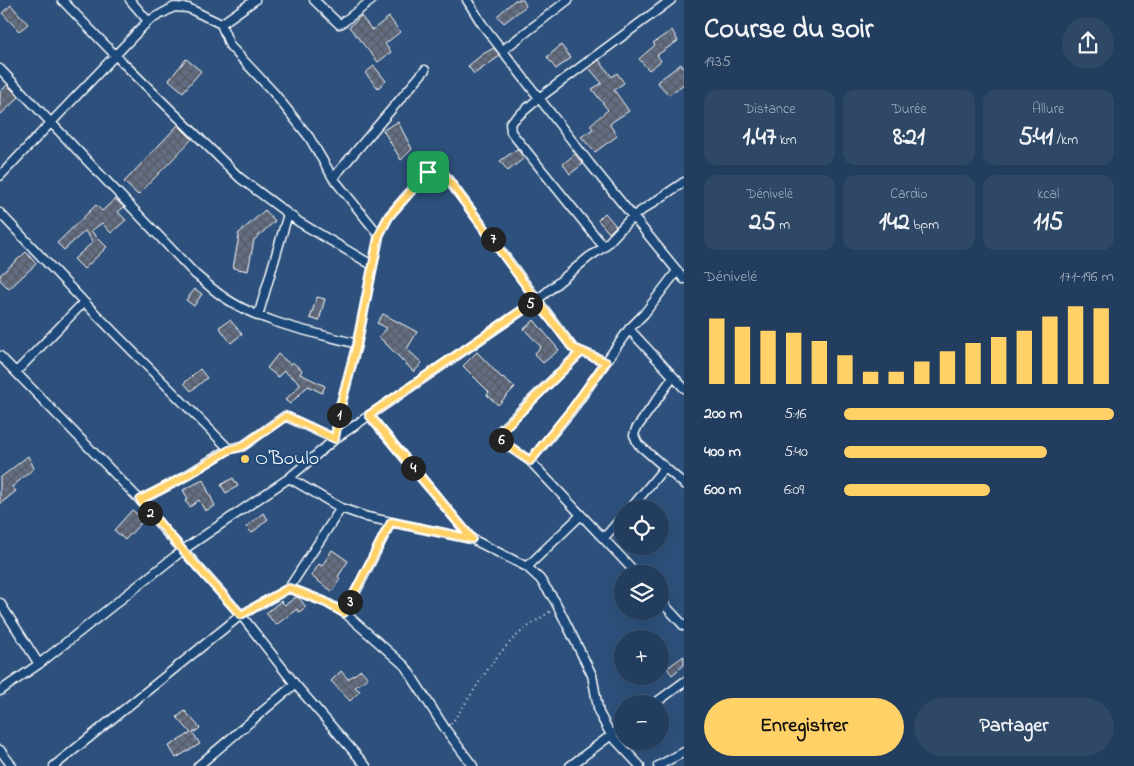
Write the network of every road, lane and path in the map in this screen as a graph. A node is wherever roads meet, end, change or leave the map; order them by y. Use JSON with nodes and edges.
{"nodes":[{"id":1,"x":62,"y":0,"type":"edge"},
{"id":2,"x":130,"y":0,"type":"edge"},
{"id":3,"x":255,"y":0,"type":"edge"},
{"id":4,"x":314,"y":0,"type":"edge"},
{"id":5,"x":372,"y":0,"type":"edge"},
{"id":6,"x":466,"y":0,"type":"edge"},
{"id":7,"x":568,"y":0,"type":"edge"},
{"id":8,"x":671,"y":0,"type":"edge"},
{"id":9,"x":148,"y":21,"type":"junction"},
{"id":10,"x":221,"y":24,"type":"junction"},
{"id":11,"x":503,"y":50,"type":"junction"},
{"id":12,"x":114,"y":55,"type":"junction"},
{"id":13,"x":0,"y":69,"type":"edge"},
{"id":14,"x":425,"y":70,"type":"dead end"},
{"id":15,"x":540,"y":98,"type":"junction"},
{"id":16,"x":52,"y":122,"type":"junction"},
{"id":17,"x":0,"y":176,"type":"edge"},
{"id":18,"x":333,"y":178,"type":"junction"},
{"id":19,"x":682,"y":186,"type":"edge"},
{"id":20,"x":0,"y":213,"type":"edge"},
{"id":21,"x":288,"y":214,"type":"junction"},
{"id":22,"x":632,"y":217,"type":"junction"},
{"id":23,"x":379,"y":235,"type":"junction"},
{"id":24,"x":604,"y":247,"type":"junction"},
{"id":25,"x":372,"y":265,"type":"junction"},
{"id":26,"x":677,"y":272,"type":"junction"},
{"id":27,"x":684,"y":279,"type":"edge"},
{"id":28,"x":536,"y":301,"type":"junction"},
{"id":29,"x":84,"y":302,"type":"junction"},
{"id":30,"x":258,"y":316,"type":"junction"},
{"id":31,"x":629,"y":329,"type":"junction"},
{"id":32,"x":357,"y":344,"type":"junction"},
{"id":33,"x":580,"y":353,"type":"junction"},
{"id":34,"x":0,"y":356,"type":"edge"},
{"id":35,"x":606,"y":362,"type":"junction"},
{"id":36,"x":16,"y":372,"type":"junction"},
{"id":37,"x":673,"y":377,"type":"junction"},
{"id":38,"x":684,"y":388,"type":"edge"},
{"id":39,"x":369,"y":415,"type":"junction"},
{"id":40,"x":335,"y":439,"type":"junction"},
{"id":41,"x":229,"y":450,"type":"junction"},
{"id":42,"x":530,"y":461,"type":"junction"},
{"id":43,"x":665,"y":467,"type":"junction"},
{"id":44,"x":289,"y":478,"type":"junction"},
{"id":45,"x":684,"y":484,"type":"edge"},
{"id":46,"x":140,"y":500,"type":"junction"},
{"id":47,"x":638,"y":500,"type":"edge"},
{"id":48,"x":341,"y":508,"type":"junction"},
{"id":49,"x":582,"y":515,"type":"junction"},
{"id":50,"x":391,"y":522,"type":"junction"},
{"id":51,"x":614,"y":526,"type":"edge"},
{"id":52,"x":604,"y":538,"type":"junction"},
{"id":53,"x":472,"y":539,"type":"junction"},
{"id":54,"x":183,"y":550,"type":"junction"},
{"id":55,"x":629,"y":565,"type":"edge"},
{"id":56,"x":527,"y":567,"type":"junction"},
{"id":57,"x":289,"y":588,"type":"junction"},
{"id":58,"x":0,"y":603,"type":"edge"},
{"id":59,"x":558,"y":605,"type":"junction"},
{"id":60,"x":669,"y":610,"type":"edge"},
{"id":61,"x":344,"y":613,"type":"junction"},
{"id":62,"x":241,"y":615,"type":"junction"},
{"id":63,"x":684,"y":626,"type":"edge"},
{"id":64,"x":38,"y":664,"type":"junction"},
{"id":65,"x":684,"y":682,"type":"edge"},
{"id":66,"x":295,"y":684,"type":"junction"},
{"id":67,"x":0,"y":691,"type":"edge"},
{"id":68,"x":666,"y":695,"type":"edge"},
{"id":69,"x":446,"y":730,"type":"junction"},
{"id":70,"x":614,"y":733,"type":"edge"},
{"id":71,"x":611,"y":735,"type":"junction"},
{"id":72,"x":0,"y":750,"type":"edge"},
{"id":73,"x":684,"y":752,"type":"edge"},
{"id":74,"x":12,"y":766,"type":"edge"},
{"id":75,"x":54,"y":766,"type":"edge"},
{"id":76,"x":198,"y":766,"type":"edge"},
{"id":77,"x":366,"y":766,"type":"edge"},
{"id":78,"x":473,"y":766,"type":"edge"},
{"id":79,"x":570,"y":766,"type":"edge"},
{"id":80,"x":640,"y":766,"type":"edge"},
{"id":81,"x":658,"y":766,"type":"edge"}],
"edges":[{"from":1,"to":12,"type":"street"},
{"from":2,"to":9,"type":"street"},
{"from":3,"to":10,"type":"street"},
{"from":4,"to":5,"type":"street"},
{"from":6,"to":11,"type":"street"},
{"from":7,"to":11,"type":"street"},
{"from":8,"to":15,"type":"street"},
{"from":9,"to":10,"type":"street"},
{"from":9,"to":12,"type":"street"},
{"from":10,"to":18,"type":"street"},
{"from":11,"to":15,"type":"street"},
{"from":12,"to":16,"type":"street"},
{"from":12,"to":21,"type":"street"},
{"from":13,"to":16,"type":"street"},
{"from":14,"to":18,"type":"street"},
{"from":15,"to":22,"type":"street"},
{"from":15,"to":24,"type":"street"},
{"from":16,"to":17,"type":"street"},
{"from":16,"to":30,"type":"street"},
{"from":18,"to":23,"type":"street"},
{"from":19,"to":22,"type":"street"},
{"from":20,"to":29,"type":"street"},
{"from":21,"to":25,"type":"street"},
{"from":21,"to":30,"type":"street"},
{"from":22,"to":24,"type":"street"},
{"from":22,"to":26,"type":"street"},
{"from":23,"to":25,"type":"street"},
{"from":23,"to":28,"type":"street"},
{"from":24,"to":28,"type":"street"},
{"from":25,"to":32,"type":"street"},
{"from":26,"to":27,"type":"street"},
{"from":26,"to":31,"type":"street"},
{"from":28,"to":33,"type":"street"},
{"from":28,"to":39,"type":"street"},
{"from":29,"to":36,"type":"street"},
{"from":29,"to":41,"type":"street"},
{"from":30,"to":32,"type":"street"},
{"from":31,"to":35,"type":"street"},
{"from":31,"to":37,"type":"street"},
{"from":32,"to":40,"type":"street"},
{"from":33,"to":35,"type":"street"},
{"from":33,"to":42,"type":"street"},
{"from":34,"to":36,"type":"street"},
{"from":35,"to":42,"type":"street"},
{"from":36,"to":46,"type":"street"},
{"from":37,"to":38,"type":"street"},
{"from":37,"to":43,"type":"street"},
{"from":39,"to":40,"type":"street"},
{"from":39,"to":53,"type":"street"},
{"from":40,"to":41,"type":"street"},
{"from":40,"to":44,"type":"street"},
{"from":41,"to":46,"type":"street"},
{"from":42,"to":49,"type":"street"},
{"from":43,"to":45,"type":"street"},
{"from":43,"to":47,"type":"street"},
{"from":44,"to":48,"type":"street"},
{"from":44,"to":54,"type":"street"},
{"from":46,"to":54,"type":"street"},
{"from":48,"to":50,"type":"street"},
{"from":48,"to":57,"type":"street"},
{"from":49,"to":52,"type":"street"},
{"from":49,"to":56,"type":"street"},
{"from":50,"to":53,"type":"street"},
{"from":50,"to":61,"type":"street"},
{"from":51,"to":52,"type":"street"},
{"from":52,"to":55,"type":"street"},
{"from":53,"to":56,"type":"street"},
{"from":54,"to":62,"type":"street"},
{"from":54,"to":64,"type":"street"},
{"from":56,"to":59,"type":"street"},
{"from":57,"to":61,"type":"street"},
{"from":57,"to":62,"type":"street"},
{"from":58,"to":64,"type":"street"},
{"from":59,"to":69,"type":"path"},
{"from":59,"to":71,"type":"street"},
{"from":60,"to":63,"type":"street"},
{"from":61,"to":69,"type":"street"},
{"from":62,"to":66,"type":"street"},
{"from":62,"to":75,"type":"street"},
{"from":64,"to":67,"type":"street"},
{"from":65,"to":68,"type":"street"},
{"from":66,"to":76,"type":"street"},
{"from":66,"to":77,"type":"street"},
{"from":69,"to":78,"type":"street"},
{"from":70,"to":71,"type":"street"},
{"from":71,"to":79,"type":"street"},
{"from":71,"to":80,"type":"street"},
{"from":72,"to":74,"type":"street"},
{"from":73,"to":81,"type":"street"}]}
